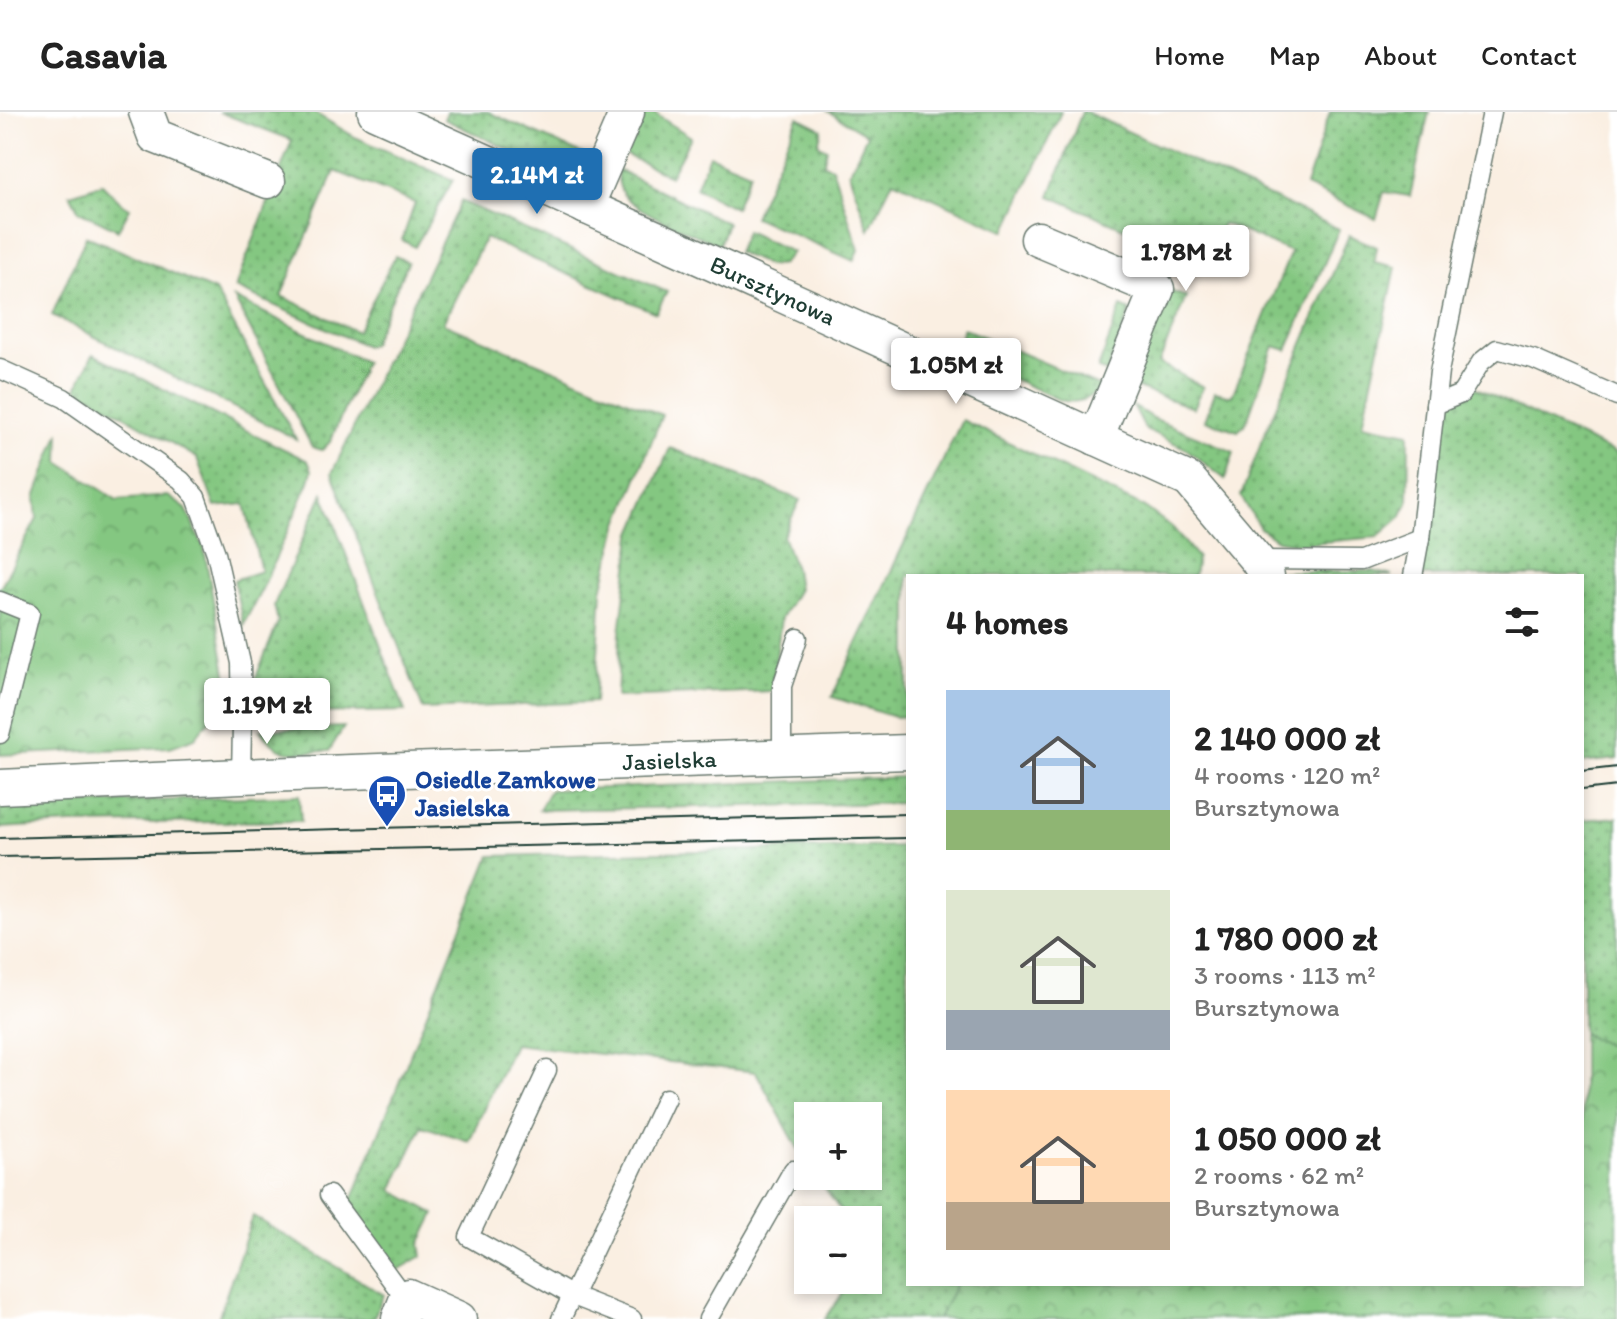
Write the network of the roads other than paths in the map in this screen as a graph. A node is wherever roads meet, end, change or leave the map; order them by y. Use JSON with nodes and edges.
{"nodes":[{"id":1,"x":146,"y":112,"type":"edge"},
{"id":2,"x":375,"y":112,"type":"edge"},
{"id":3,"x":627,"y":112,"type":"edge"},
{"id":4,"x":1492,"y":112,"type":"edge"},
{"id":5,"x":268,"y":181,"type":"dead end"},
{"id":6,"x":586,"y":207,"type":"junction"},
{"id":7,"x":1038,"y":239,"type":"dead end"},
{"id":8,"x":0,"y":369,"type":"edge"},
{"id":9,"x":1617,"y":396,"type":"edge"},
{"id":10,"x":1435,"y":405,"type":"junction"},
{"id":11,"x":1096,"y":438,"type":"junction"},
{"id":12,"x":1420,"y":538,"type":"junction"},
{"id":13,"x":1262,"y":568,"type":"edge"},
{"id":14,"x":1413,"y":574,"type":"edge"},
{"id":15,"x":0,"y":601,"type":"edge"},
{"id":16,"x":798,"y":638,"type":"dead end"},
{"id":17,"x":0,"y":734,"type":"edge"},
{"id":18,"x":906,"y":752,"type":"edge"},
{"id":19,"x":782,"y":756,"type":"junction"},
{"id":20,"x":241,"y":776,"type":"junction"},
{"id":21,"x":0,"y":787,"type":"edge"},
{"id":22,"x":547,"y":1070,"type":"dead end"},
{"id":23,"x":666,"y":1098,"type":"dead end"},
{"id":24,"x":793,"y":1170,"type":"dead end"},
{"id":25,"x":329,"y":1195,"type":"dead end"},
{"id":26,"x":571,"y":1295,"type":"junction"},
{"id":27,"x":402,"y":1310,"type":"edge"},
{"id":28,"x":459,"y":1319,"type":"edge"},
{"id":29,"x":561,"y":1319,"type":"edge"},
{"id":30,"x":632,"y":1319,"type":"edge"},
{"id":31,"x":708,"y":1319,"type":"edge"}],
"edges":[{"from":1,"to":5,"type":"street"},
{"from":2,"to":6,"type":"street","name":"Bursztynowa"},
{"from":3,"to":6,"type":"street"},
{"from":4,"to":10,"type":"lane"},
{"from":6,"to":11,"type":"street","name":"Bursztynowa"},
{"from":7,"to":11,"type":"street"},
{"from":8,"to":20,"type":"lane"},
{"from":9,"to":10,"type":"lane"},
{"from":10,"to":12,"type":"lane"},
{"from":11,"to":13,"type":"street","name":"Bursztynowa"},
{"from":12,"to":13,"type":"lane"},
{"from":12,"to":14,"type":"lane"},
{"from":15,"to":17,"type":"lane"},
{"from":16,"to":19,"type":"lane"},
{"from":18,"to":19,"type":"street","name":"Jasielska"},
{"from":19,"to":20,"type":"street","name":"Jasielska"},
{"from":20,"to":21,"type":"street","name":"Jasielska"},
{"from":22,"to":26,"type":"lane"},
{"from":23,"to":26,"type":"lane"},
{"from":24,"to":31,"type":"lane"},
{"from":25,"to":27,"type":"lane"},
{"from":26,"to":29,"type":"lane"},
{"from":26,"to":30,"type":"lane"},
{"from":27,"to":28,"type":"street"}]}
